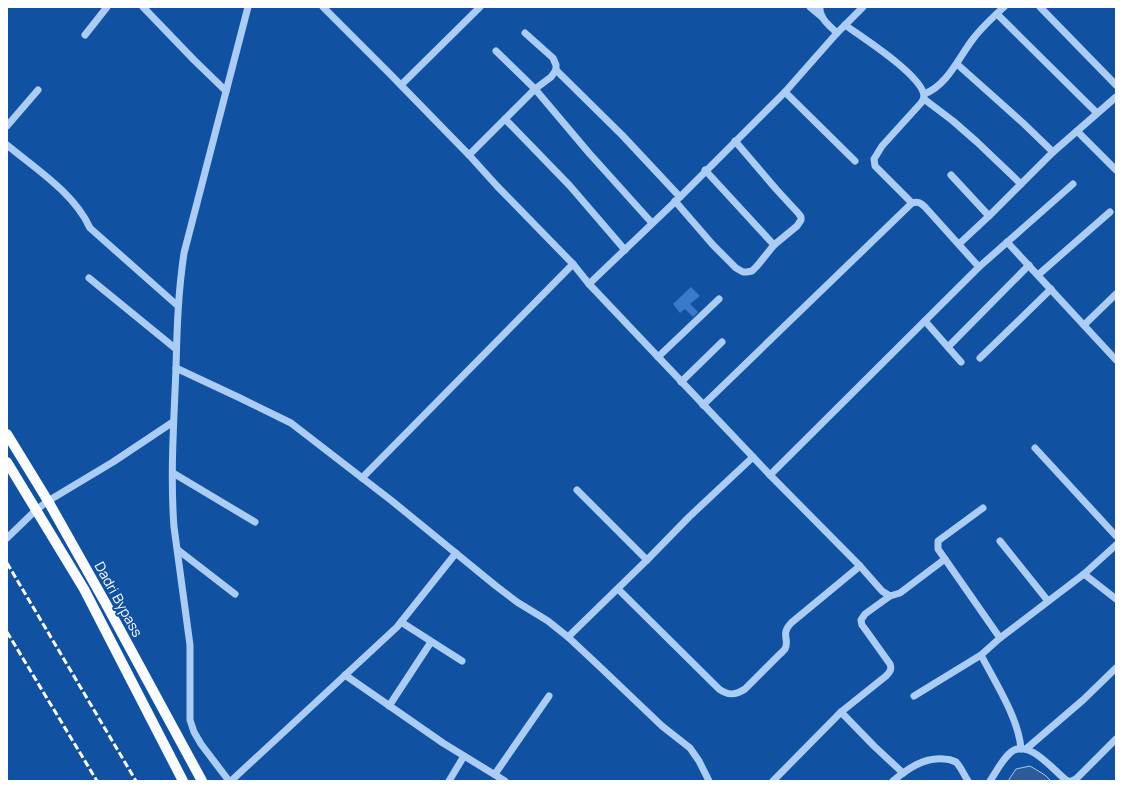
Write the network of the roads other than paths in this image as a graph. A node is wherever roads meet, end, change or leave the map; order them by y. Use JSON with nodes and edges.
{"nodes":[{"id":1,"x":107,"y":7,"type":"edge"},
{"id":2,"x":143,"y":7,"type":"edge"},
{"id":3,"x":248,"y":7,"type":"edge"},
{"id":4,"x":323,"y":7,"type":"edge"},
{"id":5,"x":480,"y":7,"type":"edge"},
{"id":6,"x":810,"y":7,"type":"edge"},
{"id":7,"x":820,"y":7,"type":"edge"},
{"id":8,"x":863,"y":7,"type":"edge"},
{"id":9,"x":1004,"y":7,"type":"edge"},
{"id":10,"x":1040,"y":7,"type":"edge"},
{"id":11,"x":997,"y":14,"type":"junction"},
{"id":12,"x":823,"y":19,"type":"junction"},
{"id":13,"x":845,"y":25,"type":"junction"},
{"id":14,"x":525,"y":33,"type":"dead end"},
{"id":15,"x":837,"y":33,"type":"junction"},
{"id":16,"x":85,"y":35,"type":"dead end"},
{"id":17,"x":496,"y":51,"type":"dead end"},
{"id":18,"x":957,"y":64,"type":"junction"},
{"id":19,"x":556,"y":70,"type":"junction"},
{"id":20,"x":401,"y":85,"type":"junction"},
{"id":21,"x":1116,"y":85,"type":"edge"},
{"id":22,"x":535,"y":89,"type":"junction"},
{"id":23,"x":38,"y":90,"type":"dead end"},
{"id":24,"x":226,"y":91,"type":"junction"},
{"id":25,"x":785,"y":92,"type":"junction"},
{"id":26,"x":924,"y":97,"type":"junction"},
{"id":27,"x":1115,"y":100,"type":"edge"},
{"id":28,"x":1097,"y":113,"type":"junction"},
{"id":29,"x":505,"y":119,"type":"junction"},
{"id":30,"x":7,"y":126,"type":"edge"},
{"id":31,"x":1077,"y":131,"type":"junction"},
{"id":32,"x":736,"y":141,"type":"junction"},
{"id":33,"x":7,"y":145,"type":"edge"},
{"id":34,"x":1053,"y":152,"type":"junction"},
{"id":35,"x":469,"y":155,"type":"junction"},
{"id":36,"x":855,"y":161,"type":"dead end"},
{"id":37,"x":705,"y":170,"type":"junction"},
{"id":38,"x":1116,"y":170,"type":"edge"},
{"id":39,"x":951,"y":175,"type":"dead end"},
{"id":40,"x":1021,"y":184,"type":"junction"},
{"id":41,"x":1073,"y":184,"type":"dead end"},
{"id":42,"x":677,"y":199,"type":"junction"},
{"id":43,"x":912,"y":203,"type":"junction"},
{"id":44,"x":1110,"y":212,"type":"dead end"},
{"id":45,"x":989,"y":216,"type":"junction"},
{"id":46,"x":652,"y":223,"type":"junction"},
{"id":47,"x":1007,"y":242,"type":"junction"},
{"id":48,"x":959,"y":244,"type":"junction"},
{"id":49,"x":774,"y":245,"type":"junction"},
{"id":50,"x":625,"y":250,"type":"junction"},
{"id":51,"x":573,"y":264,"type":"junction"},
{"id":52,"x":1029,"y":265,"type":"junction"},
{"id":53,"x":979,"y":267,"type":"junction"},
{"id":54,"x":1038,"y":275,"type":"junction"},
{"id":55,"x":89,"y":278,"type":"dead end"},
{"id":56,"x":590,"y":284,"type":"junction"},
{"id":57,"x":1051,"y":289,"type":"junction"},
{"id":58,"x":1116,"y":294,"type":"edge"},
{"id":59,"x":719,"y":299,"type":"dead end"},
{"id":60,"x":178,"y":306,"type":"junction"},
{"id":61,"x":925,"y":321,"type":"junction"},
{"id":62,"x":1084,"y":325,"type":"junction"},
{"id":63,"x":722,"y":342,"type":"dead end"},
{"id":64,"x":948,"y":347,"type":"junction"},
{"id":65,"x":176,"y":350,"type":"junction"},
{"id":66,"x":658,"y":357,"type":"junction"},
{"id":67,"x":980,"y":358,"type":"dead end"},
{"id":68,"x":1116,"y":360,"type":"edge"},
{"id":69,"x":961,"y":362,"type":"dead end"},
{"id":70,"x":176,"y":368,"type":"junction"},
{"id":71,"x":681,"y":382,"type":"junction"},
{"id":72,"x":703,"y":405,"type":"junction"},
{"id":73,"x":173,"y":422,"type":"junction"},
{"id":74,"x":7,"y":434,"type":"edge"},
{"id":75,"x":1035,"y":448,"type":"dead end"},
{"id":76,"x":753,"y":457,"type":"junction"},
{"id":77,"x":7,"y":462,"type":"edge"},
{"id":78,"x":173,"y":473,"type":"junction"},
{"id":79,"x":770,"y":475,"type":"junction"},
{"id":80,"x":362,"y":478,"type":"junction"},
{"id":81,"x":577,"y":490,"type":"dead end"},
{"id":82,"x":48,"y":501,"type":"junction"},
{"id":83,"x":982,"y":508,"type":"dead end"},
{"id":84,"x":36,"y":510,"type":"junction"},
{"id":85,"x":256,"y":522,"type":"dead end"},
{"id":86,"x":1116,"y":536,"type":"edge"},
{"id":87,"x":7,"y":538,"type":"edge"},
{"id":88,"x":1000,"y":541,"type":"dead end"},
{"id":89,"x":1116,"y":545,"type":"edge"},
{"id":90,"x":178,"y":550,"type":"junction"},
{"id":91,"x":456,"y":553,"type":"junction"},
{"id":92,"x":945,"y":559,"type":"junction"},
{"id":93,"x":647,"y":560,"type":"junction"},
{"id":94,"x":860,"y":566,"type":"junction"},
{"id":95,"x":1084,"y":574,"type":"junction"},
{"id":96,"x":618,"y":589,"type":"junction"},
{"id":97,"x":235,"y":594,"type":"dead end"},
{"id":98,"x":890,"y":596,"type":"junction"},
{"id":99,"x":1116,"y":598,"type":"edge"},
{"id":100,"x":1048,"y":601,"type":"junction"},
{"id":101,"x":401,"y":622,"type":"junction"},
{"id":102,"x":568,"y":637,"type":"junction"},
{"id":103,"x":1000,"y":638,"type":"junction"},
{"id":104,"x":431,"y":642,"type":"junction"},
{"id":105,"x":981,"y":655,"type":"junction"},
{"id":106,"x":462,"y":661,"type":"dead end"},
{"id":107,"x":1116,"y":668,"type":"edge"},
{"id":108,"x":345,"y":675,"type":"junction"},
{"id":109,"x":549,"y":696,"type":"dead end"},
{"id":110,"x":914,"y":696,"type":"dead end"},
{"id":111,"x":389,"y":706,"type":"junction"},
{"id":112,"x":841,"y":712,"type":"junction"},
{"id":113,"x":1116,"y":739,"type":"edge"},
{"id":114,"x":1023,"y":749,"type":"junction"},
{"id":115,"x":464,"y":756,"type":"junction"},
{"id":116,"x":903,"y":773,"type":"junction"},
{"id":117,"x":495,"y":774,"type":"junction"},
{"id":118,"x":183,"y":781,"type":"edge"},
{"id":119,"x":202,"y":781,"type":"edge"},
{"id":120,"x":230,"y":781,"type":"edge"},
{"id":121,"x":449,"y":781,"type":"edge"},
{"id":122,"x":505,"y":781,"type":"edge"},
{"id":123,"x":709,"y":781,"type":"edge"},
{"id":124,"x":773,"y":781,"type":"edge"},
{"id":125,"x":893,"y":781,"type":"edge"},
{"id":126,"x":968,"y":781,"type":"edge"},
{"id":127,"x":990,"y":781,"type":"edge"},
{"id":128,"x":1069,"y":781,"type":"edge"},
{"id":129,"x":1072,"y":781,"type":"edge"}],
"edges":[{"from":1,"to":16,"type":"street"},
{"from":2,"to":24,"type":"street"},
{"from":3,"to":24,"type":"street"},
{"from":4,"to":20,"type":"street"},
{"from":5,"to":20,"type":"street"},
{"from":6,"to":12,"type":"street"},
{"from":7,"to":12,"type":"street"},
{"from":8,"to":13,"type":"street"},
{"from":9,"to":11,"type":"street"},
{"from":10,"to":21,"type":"street"},
{"from":11,"to":18,"type":"street"},
{"from":11,"to":28,"type":"street"},
{"from":12,"to":15,"type":"street"},
{"from":13,"to":15,"type":"street"},
{"from":13,"to":26,"type":"street"},
{"from":14,"to":19,"type":"street"},
{"from":15,"to":25,"type":"street"},
{"from":17,"to":22,"type":"street"},
{"from":18,"to":26,"type":"street"},
{"from":18,"to":34,"type":"street"},
{"from":19,"to":22,"type":"street"},
{"from":19,"to":42,"type":"street"},
{"from":20,"to":35,"type":"street"},
{"from":22,"to":29,"type":"street"},
{"from":22,"to":46,"type":"street"},
{"from":23,"to":30,"type":"street"},
{"from":24,"to":60,"type":"street"},
{"from":25,"to":32,"type":"street"},
{"from":25,"to":36,"type":"street"},
{"from":26,"to":40,"type":"street"},
{"from":26,"to":43,"type":"street"},
{"from":27,"to":28,"type":"street"},
{"from":28,"to":31,"type":"street"},
{"from":29,"to":35,"type":"street"},
{"from":29,"to":50,"type":"street"},
{"from":31,"to":34,"type":"street"},
{"from":31,"to":38,"type":"street"},
{"from":32,"to":37,"type":"street"},
{"from":32,"to":49,"type":"street"},
{"from":33,"to":60,"type":"street"},
{"from":34,"to":40,"type":"street"},
{"from":35,"to":51,"type":"street"},
{"from":37,"to":42,"type":"street"},
{"from":37,"to":49,"type":"street"},
{"from":39,"to":45,"type":"street"},
{"from":40,"to":45,"type":"street"},
{"from":41,"to":47,"type":"street"},
{"from":42,"to":46,"type":"street"},
{"from":42,"to":49,"type":"street"},
{"from":43,"to":48,"type":"street"},
{"from":43,"to":72,"type":"street"},
{"from":44,"to":54,"type":"street"},
{"from":45,"to":48,"type":"street"},
{"from":46,"to":50,"type":"street"},
{"from":47,"to":52,"type":"street"},
{"from":47,"to":53,"type":"street"},
{"from":48,"to":53,"type":"street"},
{"from":50,"to":56,"type":"street"},
{"from":51,"to":56,"type":"street"},
{"from":51,"to":80,"type":"street"},
{"from":52,"to":54,"type":"street"},
{"from":52,"to":64,"type":"street"},
{"from":53,"to":61,"type":"street"},
{"from":54,"to":57,"type":"street"},
{"from":55,"to":65,"type":"street"},
{"from":56,"to":66,"type":"street"},
{"from":57,"to":62,"type":"street"},
{"from":57,"to":67,"type":"street"},
{"from":58,"to":62,"type":"street"},
{"from":59,"to":66,"type":"street"},
{"from":60,"to":65,"type":"street"},
{"from":61,"to":64,"type":"street"},
{"from":61,"to":79,"type":"street"},
{"from":62,"to":68,"type":"street"},
{"from":63,"to":71,"type":"street"},
{"from":64,"to":69,"type":"street"},
{"from":65,"to":70,"type":"street"},
{"from":66,"to":71,"type":"street"},
{"from":70,"to":73,"type":"street"},
{"from":70,"to":80,"type":"street"},
{"from":71,"to":72,"type":"street"},
{"from":72,"to":76,"type":"street"},
{"from":73,"to":78,"type":"street"},
{"from":73,"to":82,"type":"street"},
{"from":74,"to":82,"type":"main road","name":"Dadri Bypass"},
{"from":75,"to":86,"type":"street"},
{"from":76,"to":79,"type":"street"},
{"from":76,"to":93,"type":"street"},
{"from":77,"to":84,"type":"main road","name":"Dadri Bypass"},
{"from":78,"to":85,"type":"street"},
{"from":78,"to":90,"type":"street"},
{"from":79,"to":94,"type":"street"},
{"from":80,"to":91,"type":"street"},
{"from":81,"to":93,"type":"street"},
{"from":82,"to":84,"type":"street"},
{"from":82,"to":119,"type":"main road","name":"Dadri Bypass"},
{"from":83,"to":92,"type":"street"},
{"from":84,"to":87,"type":"street"},
{"from":84,"to":118,"type":"main road","name":"Dadri Bypass"},
{"from":88,"to":100,"type":"street"},
{"from":89,"to":95,"type":"street"},
{"from":90,"to":97,"type":"street"},
{"from":90,"to":120,"type":"street"},
{"from":91,"to":101,"type":"street"},
{"from":91,"to":102,"type":"street"},
{"from":92,"to":98,"type":"street"},
{"from":92,"to":103,"type":"street"},
{"from":93,"to":96,"type":"street"},
{"from":94,"to":96,"type":"street"},
{"from":94,"to":98,"type":"street"},
{"from":95,"to":99,"type":"street"},
{"from":95,"to":100,"type":"street"},
{"from":96,"to":102,"type":"street"},
{"from":98,"to":112,"type":"street"},
{"from":100,"to":103,"type":"street"},
{"from":101,"to":104,"type":"street"},
{"from":101,"to":108,"type":"street"},
{"from":102,"to":123,"type":"street"},
{"from":103,"to":105,"type":"street"},
{"from":104,"to":106,"type":"street"},
{"from":104,"to":111,"type":"street"},
{"from":105,"to":110,"type":"street"},
{"from":105,"to":114,"type":"street"},
{"from":107,"to":114,"type":"street"},
{"from":108,"to":111,"type":"street"},
{"from":108,"to":120,"type":"street"},
{"from":109,"to":117,"type":"street"},
{"from":111,"to":115,"type":"street"},
{"from":112,"to":116,"type":"street"},
{"from":112,"to":124,"type":"street"},
{"from":113,"to":129,"type":"street"},
{"from":114,"to":127,"type":"street"},
{"from":114,"to":128,"type":"street"},
{"from":115,"to":117,"type":"street"},
{"from":115,"to":121,"type":"street"},
{"from":116,"to":125,"type":"street"},
{"from":116,"to":126,"type":"street"},
{"from":117,"to":122,"type":"street"}]}
